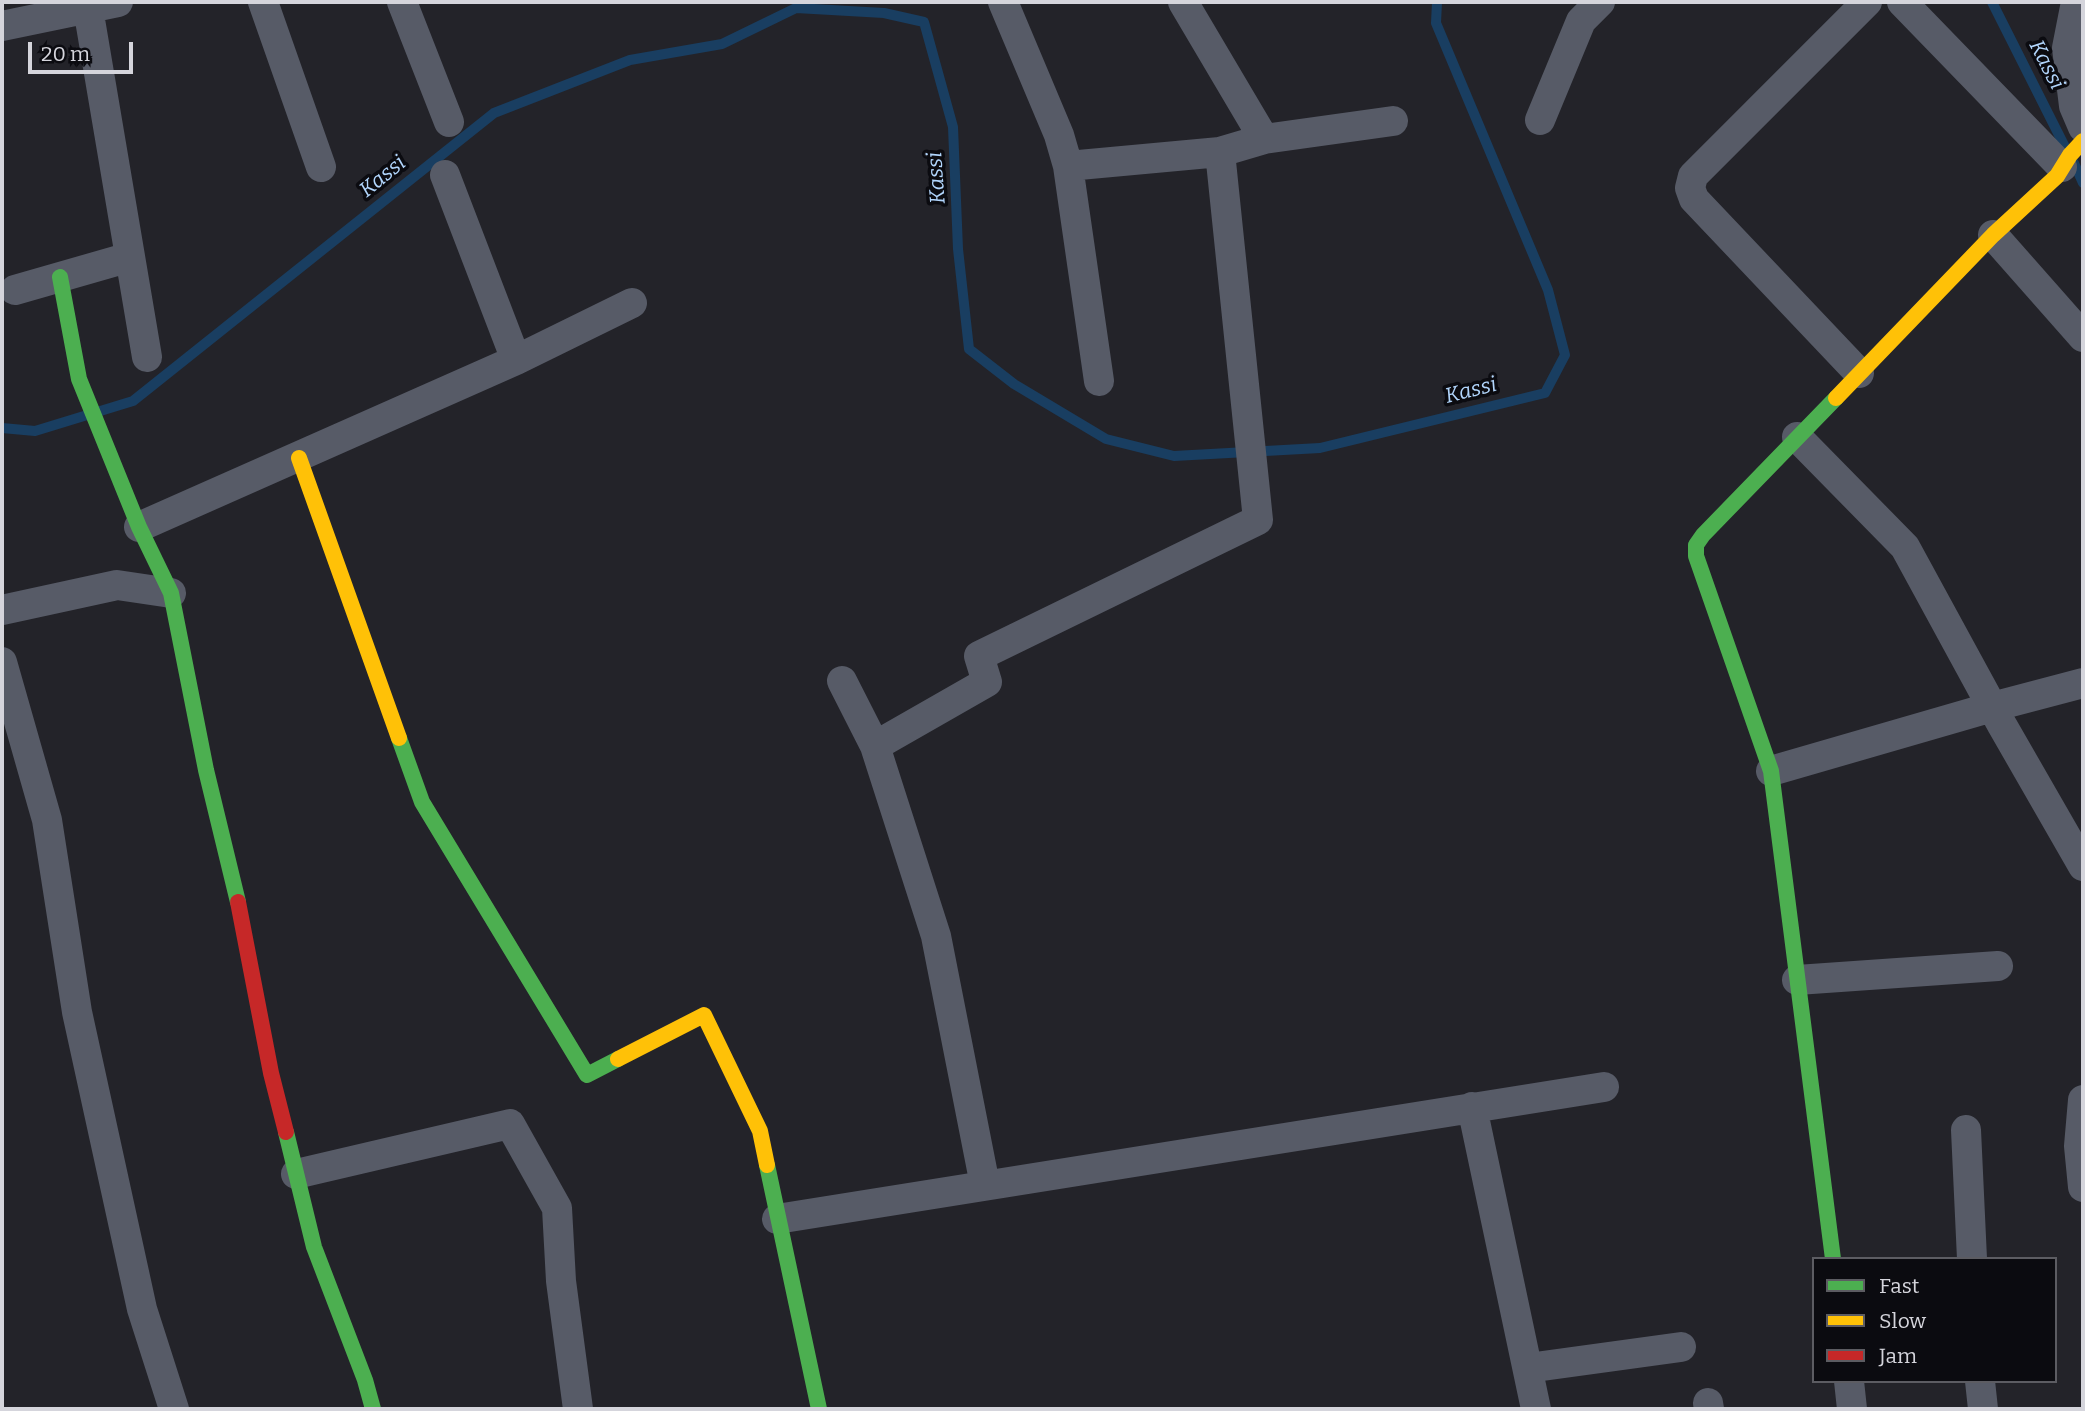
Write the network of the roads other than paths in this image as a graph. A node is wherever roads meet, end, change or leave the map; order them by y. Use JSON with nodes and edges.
{"nodes":[{"id":1,"x":118,"y":2,"type":"edge"},
{"id":2,"x":263,"y":2,"type":"edge"},
{"id":3,"x":402,"y":2,"type":"edge"},
{"id":4,"x":1003,"y":2,"type":"edge"},
{"id":5,"x":1600,"y":2,"type":"edge"},
{"id":6,"x":1867,"y":2,"type":"edge"},
{"id":7,"x":1902,"y":2,"type":"edge"},
{"id":8,"x":2076,"y":2,"type":"edge"},
{"id":9,"x":1191,"y":5,"type":"edge"},
{"id":10,"x":88,"y":8,"type":"junction"},
{"id":11,"x":14,"y":17,"type":"edge"},
{"id":12,"x":1540,"y":120,"type":"dead end"},
{"id":13,"x":1393,"y":121,"type":"dead end"},
{"id":14,"x":449,"y":122,"type":"dead end"},
{"id":15,"x":2083,"y":127,"type":"edge"},
{"id":16,"x":1264,"y":139,"type":"junction"},
{"id":17,"x":2083,"y":141,"type":"edge"},
{"id":18,"x":1220,"y":152,"type":"junction"},
{"id":19,"x":2066,"y":161,"type":"junction"},
{"id":20,"x":1068,"y":166,"type":"junction"},
{"id":21,"x":321,"y":167,"type":"dead end"},
{"id":22,"x":445,"y":175,"type":"dead end"},
{"id":23,"x":1993,"y":234,"type":"junction"},
{"id":24,"x":130,"y":257,"type":"junction"},
{"id":25,"x":60,"y":277,"type":"junction"},
{"id":26,"x":15,"y":290,"type":"dead end"},
{"id":27,"x":632,"y":303,"type":"dead end"},
{"id":28,"x":2083,"y":337,"type":"edge"},
{"id":29,"x":147,"y":357,"type":"dead end"},
{"id":30,"x":516,"y":360,"type":"junction"},
{"id":31,"x":1858,"y":373,"type":"junction"},
{"id":32,"x":1099,"y":381,"type":"dead end"},
{"id":33,"x":1797,"y":437,"type":"junction"},
{"id":34,"x":299,"y":458,"type":"junction"},
{"id":35,"x":139,"y":527,"type":"junction"},
{"id":36,"x":171,"y":593,"type":"junction"},
{"id":37,"x":2,"y":610,"type":"edge"},
{"id":38,"x":2,"y":662,"type":"edge"},
{"id":39,"x":842,"y":681,"type":"dead end"},
{"id":40,"x":2083,"y":683,"type":"edge"},
{"id":41,"x":1992,"y":707,"type":"junction"},
{"id":42,"x":875,"y":746,"type":"junction"},
{"id":43,"x":1771,"y":771,"type":"junction"},
{"id":44,"x":2083,"y":866,"type":"edge"},
{"id":45,"x":1998,"y":966,"type":"dead end"},
{"id":46,"x":1797,"y":980,"type":"junction"},
{"id":47,"x":1604,"y":1087,"type":"dead end"},
{"id":48,"x":2083,"y":1100,"type":"edge"},
{"id":49,"x":1472,"y":1107,"type":"junction"},
{"id":50,"x":1966,"y":1130,"type":"dead end"},
{"id":51,"x":296,"y":1174,"type":"junction"},
{"id":52,"x":985,"y":1185,"type":"junction"},
{"id":53,"x":2083,"y":1186,"type":"edge"},
{"id":54,"x":777,"y":1219,"type":"junction"},
{"id":55,"x":1833,"y":1257,"type":"edge"},
{"id":56,"x":1972,"y":1257,"type":"edge"},
{"id":57,"x":1681,"y":1347,"type":"dead end"},
{"id":58,"x":1528,"y":1368,"type":"junction"},
{"id":59,"x":1849,"y":1383,"type":"edge"},
{"id":60,"x":1980,"y":1383,"type":"edge"},
{"id":61,"x":174,"y":1409,"type":"edge"},
{"id":62,"x":373,"y":1409,"type":"edge"},
{"id":63,"x":578,"y":1409,"type":"edge"},
{"id":64,"x":819,"y":1409,"type":"edge"},
{"id":65,"x":1536,"y":1409,"type":"edge"},
{"id":66,"x":1852,"y":1409,"type":"edge"},
{"id":67,"x":1983,"y":1409,"type":"edge"}],
"edges":[{"from":1,"to":10,"type":"street"},
{"from":2,"to":21,"type":"street"},
{"from":3,"to":14,"type":"street"},
{"from":4,"to":20,"type":"street"},
{"from":5,"to":12,"type":"street"},
{"from":6,"to":31,"type":"street"},
{"from":7,"to":19,"type":"street"},
{"from":8,"to":15,"type":"street"},
{"from":9,"to":16,"type":"street"},
{"from":10,"to":11,"type":"street"},
{"from":10,"to":24,"type":"street"},
{"from":13,"to":16,"type":"street"},
{"from":16,"to":18,"type":"street"},
{"from":17,"to":19,"type":"street"},
{"from":18,"to":20,"type":"street"},
{"from":18,"to":42,"type":"street"},
{"from":19,"to":23,"type":"street"},
{"from":20,"to":32,"type":"street"},
{"from":22,"to":30,"type":"street"},
{"from":23,"to":28,"type":"street"},
{"from":23,"to":31,"type":"street"},
{"from":24,"to":25,"type":"street"},
{"from":24,"to":29,"type":"street"},
{"from":25,"to":26,"type":"street"},
{"from":25,"to":35,"type":"street"},
{"from":27,"to":30,"type":"street"},
{"from":30,"to":34,"type":"street"},
{"from":31,"to":33,"type":"street"},
{"from":33,"to":41,"type":"street"},
{"from":33,"to":43,"type":"street"},
{"from":34,"to":35,"type":"street"},
{"from":34,"to":54,"type":"street"},
{"from":35,"to":36,"type":"street"},
{"from":36,"to":37,"type":"street"},
{"from":36,"to":51,"type":"street"},
{"from":38,"to":61,"type":"street"},
{"from":39,"to":42,"type":"street"},
{"from":40,"to":41,"type":"street"},
{"from":41,"to":43,"type":"street"},
{"from":41,"to":44,"type":"street"},
{"from":42,"to":52,"type":"street"},
{"from":43,"to":46,"type":"street"},
{"from":45,"to":46,"type":"street"},
{"from":46,"to":55,"type":"street"},
{"from":47,"to":49,"type":"street"},
{"from":48,"to":53,"type":"street"},
{"from":49,"to":52,"type":"street"},
{"from":49,"to":58,"type":"street"},
{"from":50,"to":56,"type":"street"},
{"from":51,"to":62,"type":"street"},
{"from":51,"to":63,"type":"street"},
{"from":52,"to":54,"type":"street"},
{"from":54,"to":64,"type":"street"},
{"from":57,"to":58,"type":"street"},
{"from":58,"to":65,"type":"street"},
{"from":59,"to":66,"type":"street"},
{"from":60,"to":67,"type":"street"}]}
